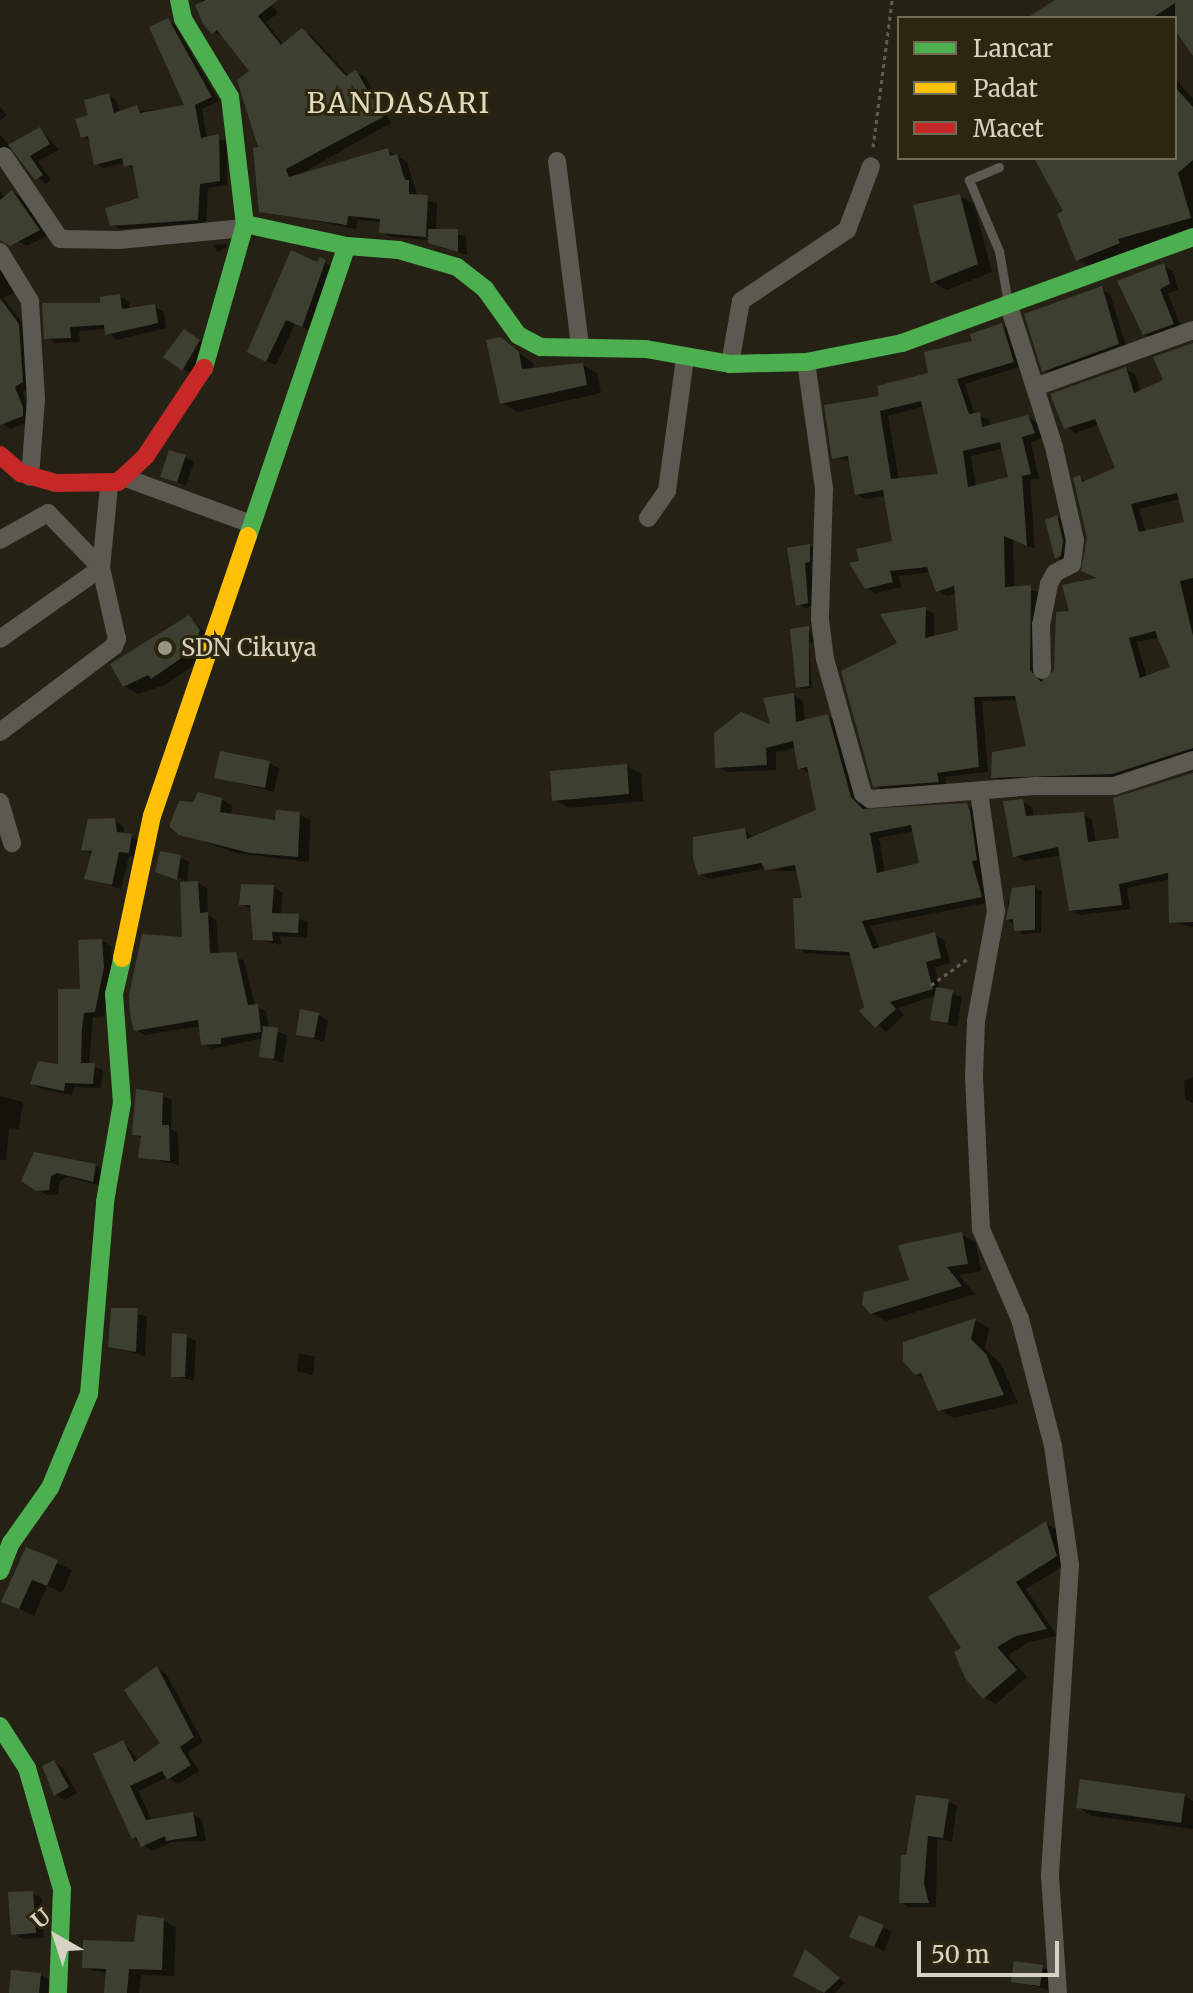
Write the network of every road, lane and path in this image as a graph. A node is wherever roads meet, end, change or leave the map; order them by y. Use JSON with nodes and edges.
{"nodes":[{"id":1,"x":179,"y":0,"type":"edge"},
{"id":2,"x":892,"y":0,"type":"edge"},
{"id":3,"x":4,"y":156,"type":"dead end"},
{"id":4,"x":557,"y":161,"type":"dead end"},
{"id":5,"x":871,"y":166,"type":"joint"},
{"id":6,"x":999,"y":167,"type":"dead end"},
{"id":7,"x":245,"y":226,"type":"junction"},
{"id":8,"x":1193,"y":237,"type":"edge"},
{"id":9,"x":347,"y":246,"type":"junction"},
{"id":10,"x":0,"y":252,"type":"edge"},
{"id":11,"x":1008,"y":303,"type":"junction"},
{"id":12,"x":1193,"y":330,"type":"edge"},
{"id":13,"x":580,"y":346,"type":"junction"},
{"id":14,"x":685,"y":357,"type":"junction"},
{"id":15,"x":806,"y":362,"type":"junction"},
{"id":16,"x":730,"y":364,"type":"junction"},
{"id":17,"x":1035,"y":387,"type":"junction"},
{"id":18,"x":0,"y":455,"type":"edge"},
{"id":19,"x":30,"y":477,"type":"junction"},
{"id":20,"x":126,"y":478,"type":"junction"},
{"id":21,"x":109,"y":486,"type":"junction"},
{"id":22,"x":648,"y":518,"type":"dead end"},
{"id":23,"x":251,"y":524,"type":"junction"},
{"id":24,"x":0,"y":540,"type":"edge"},
{"id":25,"x":101,"y":568,"type":"junction"},
{"id":26,"x":0,"y":639,"type":"edge"},
{"id":27,"x":1042,"y":670,"type":"dead end"},
{"id":28,"x":0,"y":732,"type":"edge"},
{"id":29,"x":1193,"y":760,"type":"edge"},
{"id":30,"x":979,"y":792,"type":"junction"},
{"id":31,"x":0,"y":802,"type":"edge"},
{"id":32,"x":12,"y":843,"type":"dead end"},
{"id":33,"x":992,"y":950,"type":"junction"},
{"id":34,"x":931,"y":985,"type":"dead end"},
{"id":35,"x":0,"y":1571,"type":"edge"},
{"id":36,"x":0,"y":1726,"type":"edge"},
{"id":37,"x":58,"y":1993,"type":"edge"},
{"id":38,"x":1058,"y":1993,"type":"edge"}],
"edges":[{"from":1,"to":7,"type":"street"},
{"from":2,"to":5,"type":"path"},
{"from":3,"to":7,"type":"street"},
{"from":4,"to":13,"type":"street"},
{"from":5,"to":16,"type":"street"},
{"from":6,"to":11,"type":"lane"},
{"from":7,"to":9,"type":"street"},
{"from":7,"to":20,"type":"street"},
{"from":8,"to":11,"type":"street"},
{"from":9,"to":13,"type":"street"},
{"from":9,"to":23,"type":"street"},
{"from":10,"to":19,"type":"street"},
{"from":11,"to":15,"type":"street"},
{"from":11,"to":17,"type":"street"},
{"from":12,"to":17,"type":"street"},
{"from":13,"to":14,"type":"street"},
{"from":14,"to":16,"type":"street"},
{"from":14,"to":22,"type":"street"},
{"from":15,"to":16,"type":"street"},
{"from":15,"to":30,"type":"street"},
{"from":17,"to":27,"type":"street"},
{"from":18,"to":19,"type":"street"},
{"from":19,"to":21,"type":"street"},
{"from":20,"to":21,"type":"street"},
{"from":20,"to":23,"type":"street"},
{"from":21,"to":25,"type":"street"},
{"from":23,"to":35,"type":"street"},
{"from":24,"to":25,"type":"street"},
{"from":25,"to":26,"type":"street"},
{"from":25,"to":28,"type":"street"},
{"from":29,"to":30,"type":"street"},
{"from":30,"to":33,"type":"street"},
{"from":31,"to":32,"type":"street"},
{"from":33,"to":34,"type":"path"},
{"from":33,"to":38,"type":"street"},
{"from":36,"to":37,"type":"street"}]}
